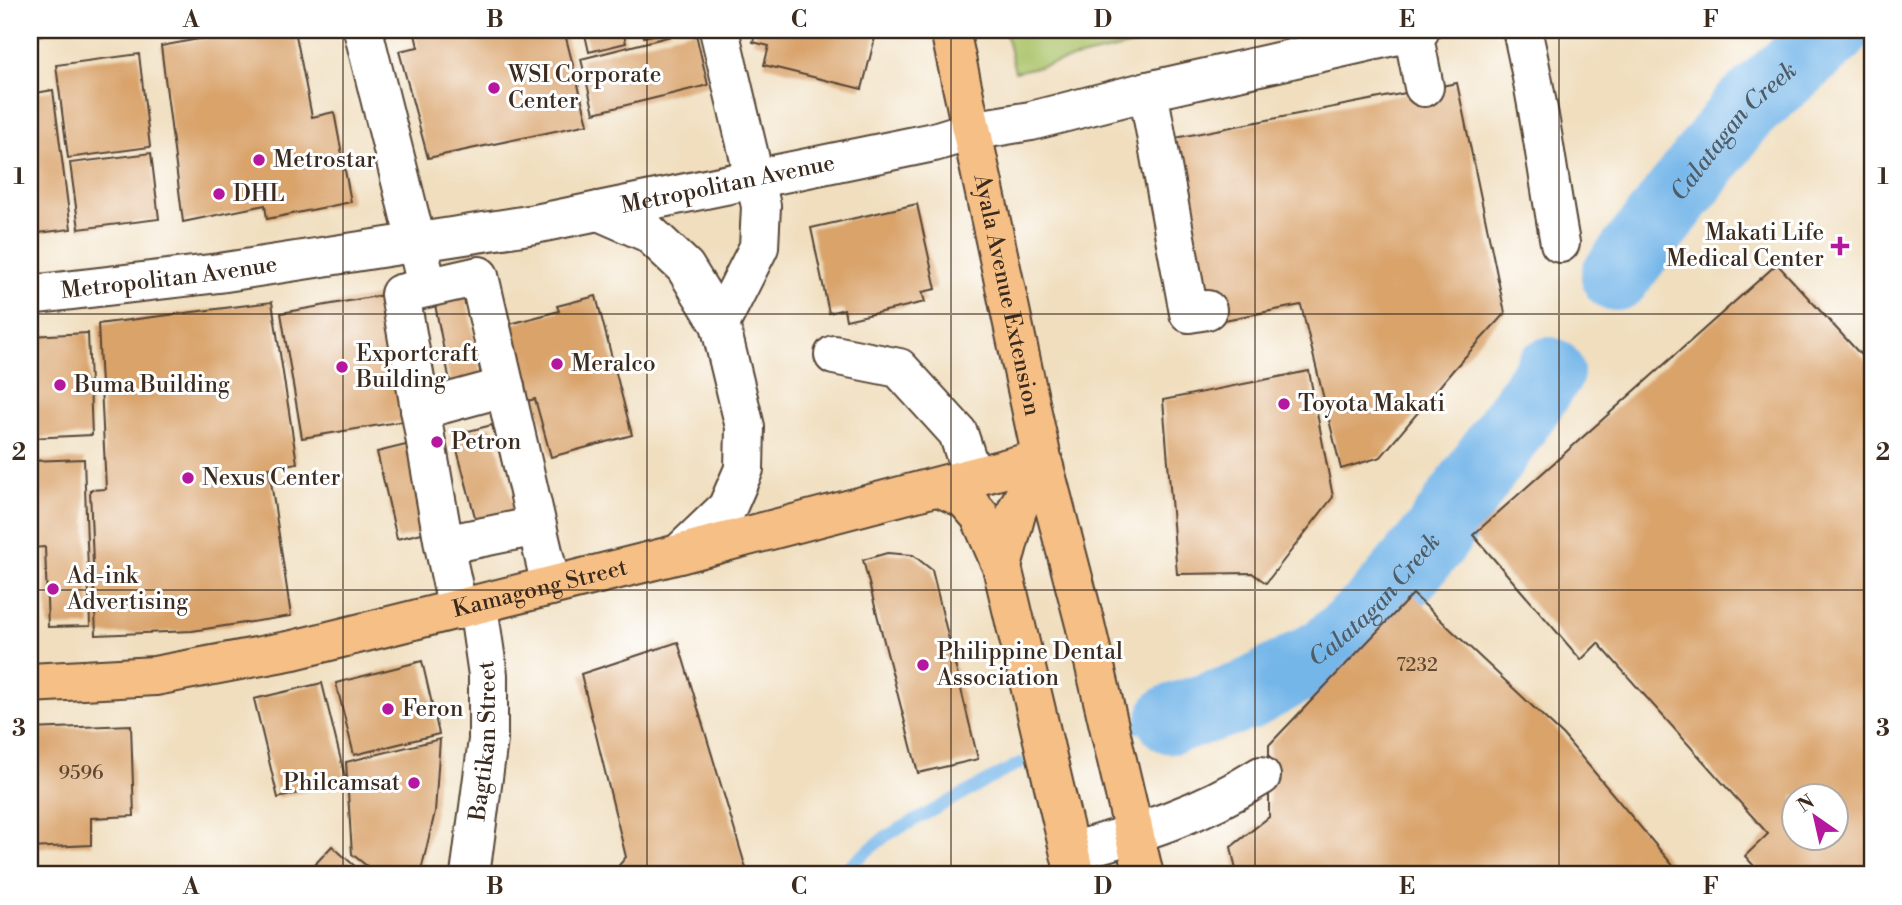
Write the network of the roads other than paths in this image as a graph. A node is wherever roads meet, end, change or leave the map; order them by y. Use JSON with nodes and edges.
{"nodes":[{"id":1,"x":363,"y":30,"type":"edge"},
{"id":2,"x":719,"y":30,"type":"edge"},
{"id":3,"x":950,"y":30,"type":"edge"},
{"id":4,"x":1522,"y":30,"type":"edge"},
{"id":5,"x":1416,"y":31,"type":"edge"},
{"id":6,"x":1424,"y":87,"type":"dead end"},
{"id":7,"x":1148,"y":91,"type":"junction"},
{"id":8,"x":970,"y":131,"type":"junction"},
{"id":9,"x":755,"y":178,"type":"junction"},
{"id":10,"x":600,"y":211,"type":"junction"},
{"id":11,"x":417,"y":243,"type":"junction"},
{"id":12,"x":1560,"y":243,"type":"dead end"},
{"id":13,"x":428,"y":288,"type":"junction"},
{"id":14,"x":30,"y":295,"type":"edge"},
{"id":15,"x":1207,"y":310,"type":"dead end"},
{"id":16,"x":720,"y":324,"type":"junction"},
{"id":17,"x":834,"y":355,"type":"dead end"},
{"id":18,"x":505,"y":387,"type":"junction"},
{"id":19,"x":420,"y":410,"type":"junction"},
{"id":20,"x":1042,"y":459,"type":"junction"},
{"id":21,"x":956,"y":483,"type":"junction"},
{"id":22,"x":537,"y":526,"type":"junction"},
{"id":23,"x":444,"y":545,"type":"junction"},
{"id":24,"x":680,"y":554,"type":"junction"},
{"id":25,"x":1002,"y":567,"type":"junction"},
{"id":26,"x":551,"y":586,"type":"junction"},
{"id":27,"x":468,"y":608,"type":"junction"},
{"id":28,"x":30,"y":683,"type":"edge"},
{"id":29,"x":1261,"y":776,"type":"dead end"},
{"id":30,"x":1135,"y":834,"type":"junction"},
{"id":31,"x":1072,"y":864,"type":"edge"},
{"id":32,"x":470,"y":875,"type":"edge"},
{"id":33,"x":1144,"y":875,"type":"edge"}],
"edges":[{"from":1,"to":11,"type":"street"},
{"from":2,"to":9,"type":"street"},
{"from":3,"to":8,"type":"main road","name":"Ayala Avenue Extension"},
{"from":4,"to":12,"type":"street"},
{"from":5,"to":6,"type":"street"},
{"from":5,"to":7,"type":"street","name":"Metropolitan Avenue"},
{"from":7,"to":8,"type":"street","name":"Metropolitan Avenue"},
{"from":7,"to":15,"type":"street"},
{"from":8,"to":9,"type":"street","name":"Metropolitan Avenue"},
{"from":8,"to":20,"type":"main road","name":"Ayala Avenue Extension"},
{"from":9,"to":10,"type":"street","name":"Metropolitan Avenue"},
{"from":9,"to":16,"type":"street"},
{"from":10,"to":11,"type":"street","name":"Metropolitan Avenue"},
{"from":10,"to":16,"type":"street"},
{"from":11,"to":13,"type":"street"},
{"from":11,"to":14,"type":"street","name":"Metropolitan Avenue"},
{"from":13,"to":18,"type":"street"},
{"from":13,"to":19,"type":"street","name":"Bagtikan Street"},
{"from":16,"to":24,"type":"street"},
{"from":17,"to":21,"type":"street"},
{"from":18,"to":19,"type":"street"},
{"from":18,"to":22,"type":"street"},
{"from":19,"to":23,"type":"street","name":"Bagtikan Street"},
{"from":20,"to":21,"type":"main road","name":"Kamagong Street"},
{"from":20,"to":25,"type":"main road"},
{"from":20,"to":30,"type":"main road","name":"Ayala Avenue Extension"},
{"from":21,"to":24,"type":"main road","name":"Kamagong Street"},
{"from":21,"to":25,"type":"main road"},
{"from":22,"to":23,"type":"street"},
{"from":22,"to":26,"type":"street"},
{"from":23,"to":27,"type":"street","name":"Bagtikan Street"},
{"from":24,"to":26,"type":"main road","name":"Kamagong Street"},
{"from":25,"to":31,"type":"main road"},
{"from":26,"to":27,"type":"main road","name":"Kamagong Street"},
{"from":27,"to":28,"type":"main road","name":"Kamagong Street"},
{"from":27,"to":32,"type":"street","name":"Bagtikan Street"},
{"from":29,"to":30,"type":"street"},
{"from":30,"to":31,"type":"street"},
{"from":30,"to":33,"type":"main road","name":"Ayala Avenue Extension"}]}
